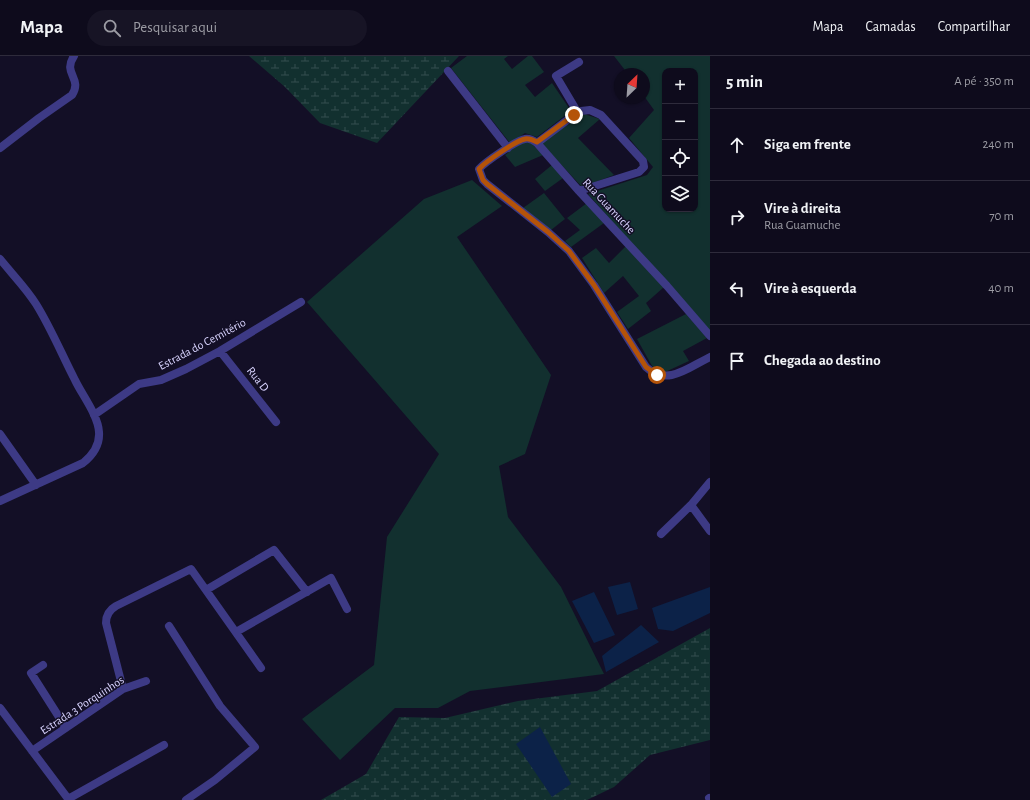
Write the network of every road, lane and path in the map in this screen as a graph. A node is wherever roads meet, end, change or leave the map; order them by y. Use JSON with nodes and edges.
{"nodes":[{"id":1,"x":71,"y":57,"type":"edge"},
{"id":2,"x":579,"y":62,"type":"dead end"},
{"id":3,"x":448,"y":72,"type":"dead end"},
{"id":4,"x":578,"y":113,"type":"junction"},
{"id":5,"x":537,"y":142,"type":"junction"},
{"id":6,"x":0,"y":148,"type":"edge"},
{"id":7,"x":508,"y":148,"type":"junction"},
{"id":8,"x":579,"y":191,"type":"junction"},
{"id":9,"x":0,"y":259,"type":"edge"},
{"id":10,"x":301,"y":302,"type":"dead end"},
{"id":11,"x":710,"y":336,"type":"edge"},
{"id":12,"x":220,"y":351,"type":"junction"},
{"id":13,"x":710,"y":357,"type":"edge"},
{"id":14,"x":94,"y":415,"type":"junction"},
{"id":15,"x":276,"y":422,"type":"dead end"},
{"id":16,"x":0,"y":434,"type":"edge"},
{"id":17,"x":710,"y":482,"type":"edge"},
{"id":18,"x":36,"y":485,"type":"junction"},
{"id":19,"x":0,"y":501,"type":"edge"},
{"id":20,"x":691,"y":505,"type":"junction"},
{"id":21,"x":710,"y":531,"type":"edge"},
{"id":22,"x":661,"y":534,"type":"dead end"},
{"id":23,"x":206,"y":590,"type":"junction"},
{"id":24,"x":307,"y":592,"type":"junction"},
{"id":25,"x":347,"y":609,"type":"dead end"},
{"id":26,"x":169,"y":626,"type":"dead end"},
{"id":27,"x":236,"y":632,"type":"junction"},
{"id":28,"x":44,"y":665,"type":"dead end"},
{"id":29,"x":261,"y":668,"type":"dead end"},
{"id":30,"x":146,"y":681,"type":"dead end"},
{"id":31,"x":123,"y":689,"type":"junction"},
{"id":32,"x":2,"y":714,"type":"edge"},
{"id":33,"x":66,"y":728,"type":"junction"},
{"id":34,"x":164,"y":745,"type":"dead end"},
{"id":35,"x":32,"y":752,"type":"junction"},
{"id":36,"x":69,"y":799,"type":"edge"},
{"id":37,"x":186,"y":800,"type":"edge"}],
"edges":[{"from":1,"to":6,"type":"street"},
{"from":2,"to":4,"type":"street"},
{"from":3,"to":7,"type":"street"},
{"from":4,"to":5,"type":"street"},
{"from":4,"to":8,"type":"street"},
{"from":5,"to":7,"type":"street"},
{"from":5,"to":8,"type":"street","name":"Rua Guamuche"},
{"from":7,"to":13,"type":"street"},
{"from":8,"to":11,"type":"street","name":"Rua Guamuche"},
{"from":9,"to":14,"type":"street"},
{"from":10,"to":12,"type":"street","name":"Estrada do Cemitério"},
{"from":12,"to":14,"type":"street","name":"Estrada do Cemitério"},
{"from":12,"to":15,"type":"street","name":"Rua D"},
{"from":14,"to":18,"type":"street"},
{"from":16,"to":18,"type":"street"},
{"from":17,"to":20,"type":"street"},
{"from":18,"to":19,"type":"street"},
{"from":20,"to":21,"type":"street"},
{"from":20,"to":22,"type":"street"},
{"from":23,"to":24,"type":"street"},
{"from":23,"to":27,"type":"street"},
{"from":23,"to":31,"type":"street"},
{"from":24,"to":25,"type":"street"},
{"from":24,"to":27,"type":"street"},
{"from":26,"to":37,"type":"street"},
{"from":27,"to":29,"type":"street"},
{"from":28,"to":33,"type":"street"},
{"from":30,"to":31,"type":"street","name":"Estrada 3 Porquinhos"},
{"from":31,"to":33,"type":"street","name":"Estrada 3 Porquinhos"},
{"from":32,"to":35,"type":"street"},
{"from":33,"to":35,"type":"street","name":"Estrada 3 Porquinhos"},
{"from":34,"to":36,"type":"street"},
{"from":35,"to":36,"type":"street"}]}
